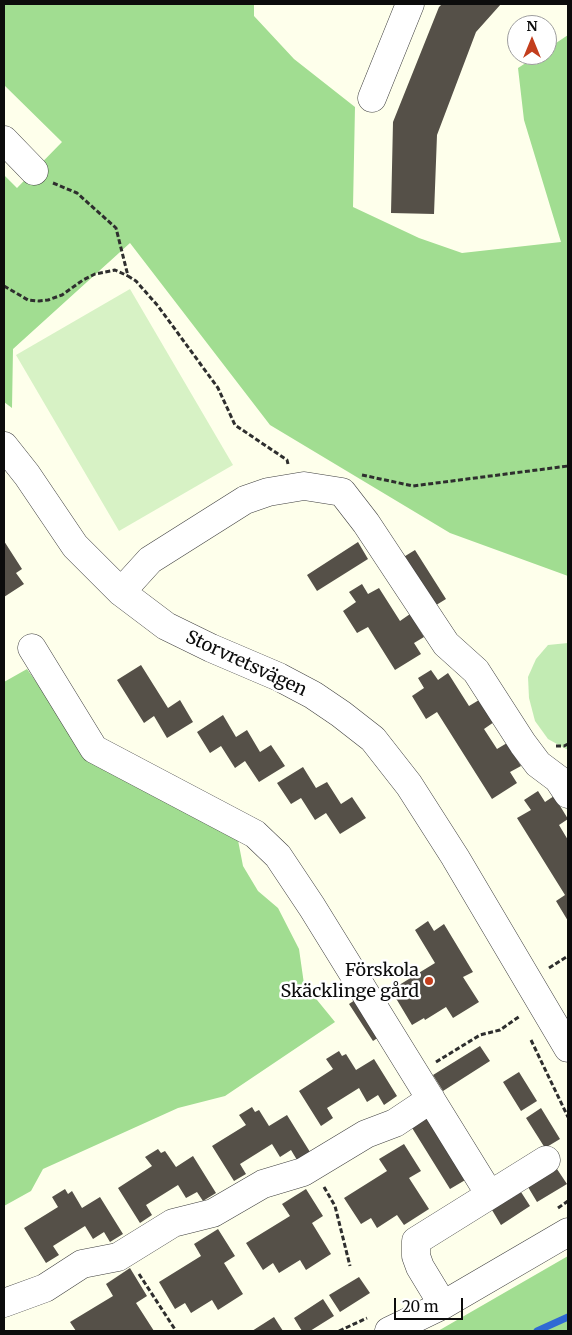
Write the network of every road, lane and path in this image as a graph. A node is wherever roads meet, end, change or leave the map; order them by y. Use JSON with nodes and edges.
{"nodes":[{"id":1,"x":410,"y":4,"type":"edge"},
{"id":2,"x":372,"y":98,"type":"dead end"},
{"id":3,"x":4,"y":140,"type":"edge"},
{"id":4,"x":34,"y":171,"type":"joint"},
{"id":5,"x":128,"y":276,"type":"junction"},
{"id":6,"x":4,"y":286,"type":"edge"},
{"id":7,"x":4,"y":446,"type":"edge"},
{"id":8,"x":568,"y":466,"type":"edge"},
{"id":9,"x":358,"y":475,"type":"dead end"},
{"id":10,"x":308,"y":486,"type":"junction"},
{"id":11,"x":121,"y":592,"type":"junction"},
{"id":12,"x":32,"y":648,"type":"dead end"},
{"id":13,"x":568,"y":794,"type":"edge"},
{"id":14,"x":568,"y":956,"type":"edge"},
{"id":15,"x":531,"y":1009,"type":"junction"},
{"id":16,"x":524,"y":1024,"type":"dead end"},
{"id":17,"x":528,"y":1033,"type":"dead end"},
{"id":18,"x":568,"y":1048,"type":"edge"},
{"id":19,"x":416,"y":1074,"type":"junction"},
{"id":20,"x":431,"y":1099,"type":"junction"},
{"id":21,"x":568,"y":1117,"type":"edge"},
{"id":22,"x":546,"y":1160,"type":"dead end"},
{"id":23,"x":312,"y":1168,"type":"junction"},
{"id":24,"x":490,"y":1195,"type":"junction"},
{"id":25,"x":568,"y":1232,"type":"edge"},
{"id":26,"x":126,"y":1252,"type":"junction"},
{"id":27,"x":350,"y":1266,"type":"dead end"},
{"id":28,"x":4,"y":1303,"type":"edge"},
{"id":29,"x":444,"y":1305,"type":"junction"},
{"id":30,"x":176,"y":1331,"type":"edge"},
{"id":31,"x":389,"y":1331,"type":"edge"}],
"edges":[{"from":1,"to":2,"type":"street"},
{"from":3,"to":4,"type":"street"},
{"from":4,"to":5,"type":"path"},
{"from":5,"to":6,"type":"path"},
{"from":5,"to":10,"type":"path"},
{"from":7,"to":11,"type":"street","name":"Storvretsvägen"},
{"from":8,"to":9,"type":"path"},
{"from":10,"to":11,"type":"street"},
{"from":10,"to":13,"type":"street"},
{"from":11,"to":15,"type":"street","name":"Storvretsvägen"},
{"from":12,"to":19,"type":"street"},
{"from":14,"to":15,"type":"path"},
{"from":15,"to":16,"type":"path"},
{"from":15,"to":18,"type":"street","name":"Storvretsvägen"},
{"from":15,"to":19,"type":"path"},
{"from":17,"to":21,"type":"path"},
{"from":19,"to":20,"type":"street"},
{"from":20,"to":23,"type":"street"},
{"from":20,"to":24,"type":"street"},
{"from":22,"to":24,"type":"street"},
{"from":23,"to":26,"type":"street"},
{"from":23,"to":27,"type":"path"},
{"from":24,"to":29,"type":"street"},
{"from":25,"to":29,"type":"street"},
{"from":26,"to":28,"type":"street"},
{"from":26,"to":30,"type":"path"},
{"from":29,"to":31,"type":"street"}]}
